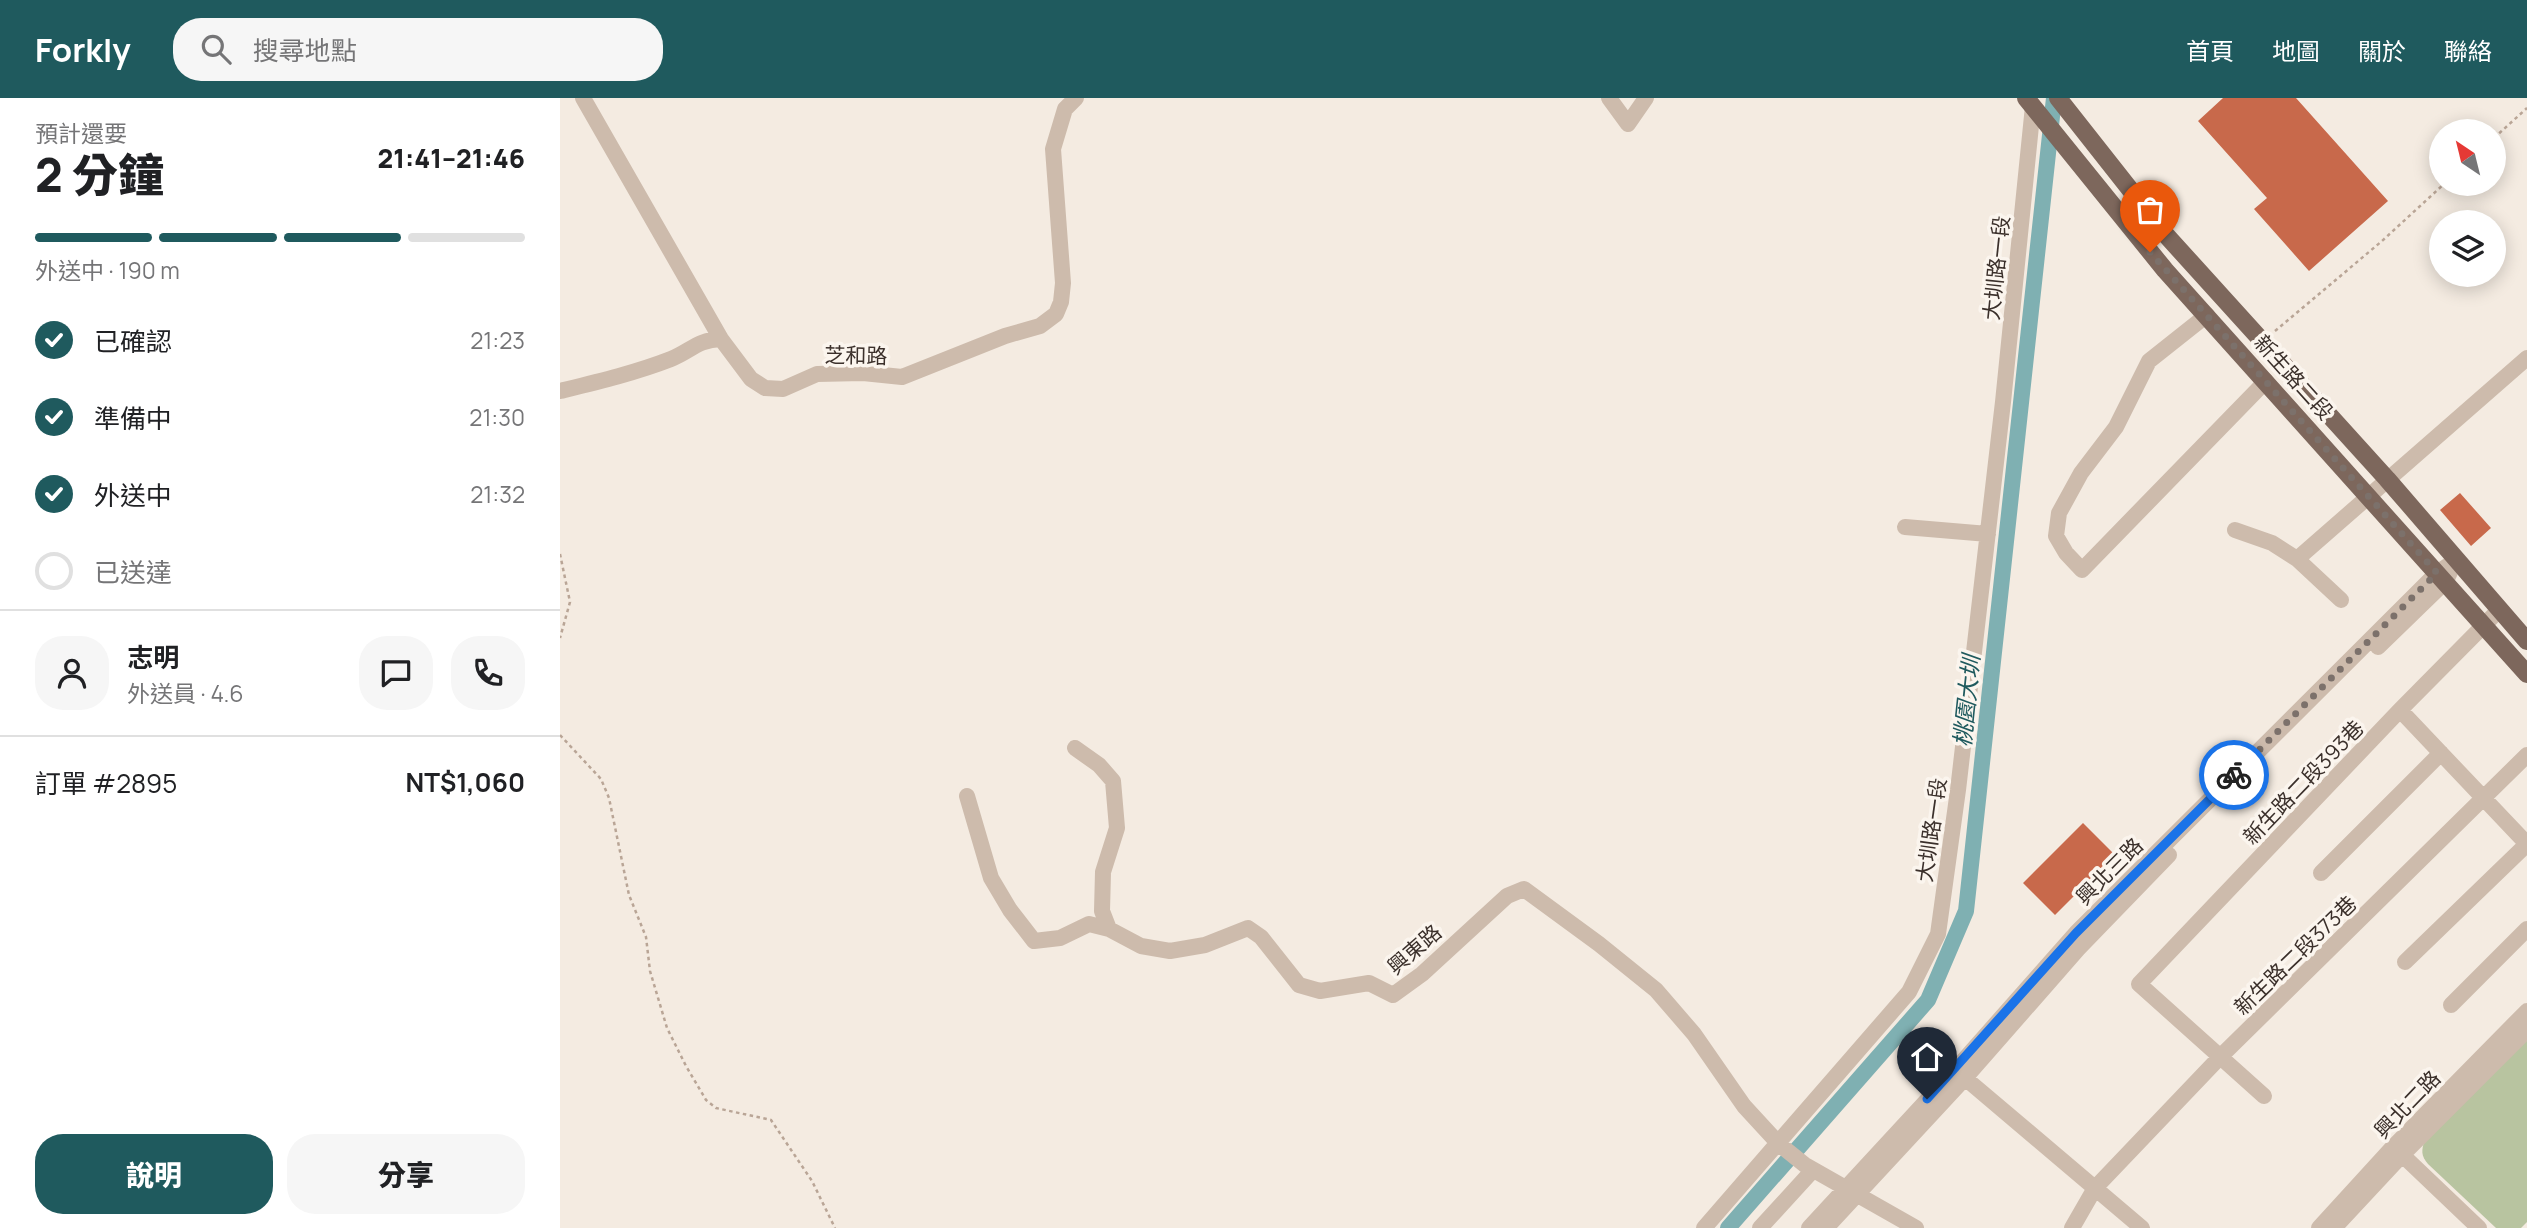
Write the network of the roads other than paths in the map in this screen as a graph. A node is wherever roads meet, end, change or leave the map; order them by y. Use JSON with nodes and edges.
{"nodes":[{"id":1,"x":583,"y":98,"type":"edge"},
{"id":2,"x":1076,"y":98,"type":"edge"},
{"id":3,"x":1609,"y":98,"type":"edge"},
{"id":4,"x":1646,"y":98,"type":"edge"},
{"id":5,"x":2058,"y":98,"type":"edge"},
{"id":6,"x":2030,"y":102,"type":"edge"},
{"id":7,"x":2207,"y":315,"type":"junction"},
{"id":8,"x":721,"y":339,"type":"junction"},
{"id":9,"x":2527,"y":358,"type":"edge"},
{"id":10,"x":2266,"y":381,"type":"junction"},
{"id":11,"x":560,"y":391,"type":"edge"},
{"id":12,"x":2386,"y":479,"type":"junction"},
{"id":13,"x":2370,"y":496,"type":"junction"},
{"id":14,"x":1905,"y":527,"type":"dead end"},
{"id":15,"x":2235,"y":530,"type":"dead end"},
{"id":16,"x":1988,"y":534,"type":"junction"},
{"id":17,"x":2297,"y":559,"type":"junction"},
{"id":18,"x":2455,"y":561,"type":"junction"},
{"id":19,"x":2441,"y":577,"type":"junction"},
{"id":20,"x":2341,"y":600,"type":"dead end"},
{"id":21,"x":2499,"y":610,"type":"junction"},
{"id":22,"x":2484,"y":625,"type":"junction"},
{"id":23,"x":2527,"y":641,"type":"edge"},
{"id":24,"x":2527,"y":674,"type":"edge"},
{"id":25,"x":2400,"y":710,"type":"junction"},
{"id":26,"x":1075,"y":748,"type":"dead end"},
{"id":27,"x":2441,"y":753,"type":"junction"},
{"id":28,"x":2527,"y":755,"type":"edge"},
{"id":29,"x":967,"y":796,"type":"dead end"},
{"id":30,"x":2485,"y":797,"type":"junction"},
{"id":31,"x":2527,"y":844,"type":"edge"},
{"id":32,"x":2321,"y":873,"type":"dead end"},
{"id":33,"x":1109,"y":929,"type":"junction"},
{"id":34,"x":2527,"y":929,"type":"edge"},
{"id":35,"x":2405,"y":962,"type":"dead end"},
{"id":36,"x":2451,"y":1005,"type":"dead end"},
{"id":37,"x":2527,"y":1011,"type":"edge"},
{"id":38,"x":2527,"y":1030,"type":"edge"},
{"id":39,"x":2220,"y":1057,"type":"junction"},
{"id":40,"x":1960,"y":1074,"type":"junction"},
{"id":41,"x":2264,"y":1096,"type":"dead end"},
{"id":42,"x":1778,"y":1143,"type":"junction"},
{"id":43,"x":2398,"y":1151,"type":"junction"},
{"id":44,"x":1809,"y":1168,"type":"junction"},
{"id":45,"x":2095,"y":1188,"type":"junction"},
{"id":46,"x":1852,"y":1190,"type":"junction"},
{"id":47,"x":1704,"y":1228,"type":"edge"},
{"id":48,"x":1760,"y":1228,"type":"edge"},
{"id":49,"x":1809,"y":1228,"type":"edge"},
{"id":50,"x":1826,"y":1228,"type":"edge"},
{"id":51,"x":1916,"y":1228,"type":"edge"},
{"id":52,"x":2072,"y":1228,"type":"edge"},
{"id":53,"x":2142,"y":1228,"type":"edge"},
{"id":54,"x":2319,"y":1228,"type":"edge"},
{"id":55,"x":2334,"y":1228,"type":"edge"},
{"id":56,"x":2479,"y":1228,"type":"edge"}],
"edges":[{"from":1,"to":8,"type":"street","name":"芝和路"},
{"from":2,"to":8,"type":"street","name":"芝和路"},
{"from":3,"to":4,"type":"street"},
{"from":5,"to":12,"type":"main road","name":"新生路二段"},
{"from":6,"to":7,"type":"main road","name":"新生路二段"},
{"from":6,"to":16,"type":"street","name":"大圳路一段"},
{"from":7,"to":10,"type":"main road","name":"新生路二段"},
{"from":7,"to":10,"type":"street"},
{"from":8,"to":11,"type":"street"},
{"from":9,"to":12,"type":"street"},
{"from":10,"to":13,"type":"main road","name":"新生路二段"},
{"from":12,"to":13,"type":"street"},
{"from":12,"to":18,"type":"main road","name":"新生路二段"},
{"from":13,"to":17,"type":"street"},
{"from":13,"to":19,"type":"main road","name":"新生路二段"},
{"from":14,"to":16,"type":"street"},
{"from":15,"to":17,"type":"street"},
{"from":16,"to":42,"type":"street","name":"大圳路一段"},
{"from":17,"to":20,"type":"street"},
{"from":18,"to":19,"type":"street","name":"興北三路"},
{"from":18,"to":21,"type":"main road","name":"新生路二段"},
{"from":19,"to":22,"type":"main road","name":"新生路二段"},
{"from":19,"to":40,"type":"street","name":"興北三路"},
{"from":21,"to":22,"type":"street","name":"新生路二段393巷"},
{"from":21,"to":23,"type":"main road","name":"新生路二段"},
{"from":22,"to":24,"type":"main road","name":"新生路二段"},
{"from":22,"to":25,"type":"street","name":"新生路二段393巷"},
{"from":25,"to":27,"type":"street"},
{"from":25,"to":39,"type":"street","name":"新生路二段393巷"},
{"from":26,"to":33,"type":"street"},
{"from":27,"to":30,"type":"street"},
{"from":27,"to":32,"type":"street"},
{"from":28,"to":30,"type":"street","name":"新生路二段373巷"},
{"from":29,"to":33,"type":"street"},
{"from":30,"to":31,"type":"street"},
{"from":30,"to":39,"type":"street","name":"新生路二段373巷"},
{"from":31,"to":35,"type":"street"},
{"from":33,"to":42,"type":"street","name":"興東路"},
{"from":34,"to":36,"type":"street"},
{"from":37,"to":43,"type":"street","name":"興北二路"},
{"from":38,"to":43,"type":"street","name":"興北二路"},
{"from":39,"to":41,"type":"street"},
{"from":39,"to":45,"type":"street","name":"新生路二段373巷"},
{"from":40,"to":45,"type":"street"},
{"from":40,"to":46,"type":"street","name":"興北三路"},
{"from":42,"to":44,"type":"street"},
{"from":42,"to":47,"type":"street","name":"大圳路一段"},
{"from":43,"to":54,"type":"street","name":"興北二路"},
{"from":43,"to":55,"type":"street","name":"興北二路"},
{"from":43,"to":56,"type":"street"},
{"from":44,"to":46,"type":"street"},
{"from":44,"to":48,"type":"street"},
{"from":45,"to":52,"type":"street","name":"新生路二段373巷"},
{"from":45,"to":53,"type":"street"},
{"from":46,"to":49,"type":"street"},
{"from":46,"to":50,"type":"street"},
{"from":46,"to":51,"type":"street"}]}
